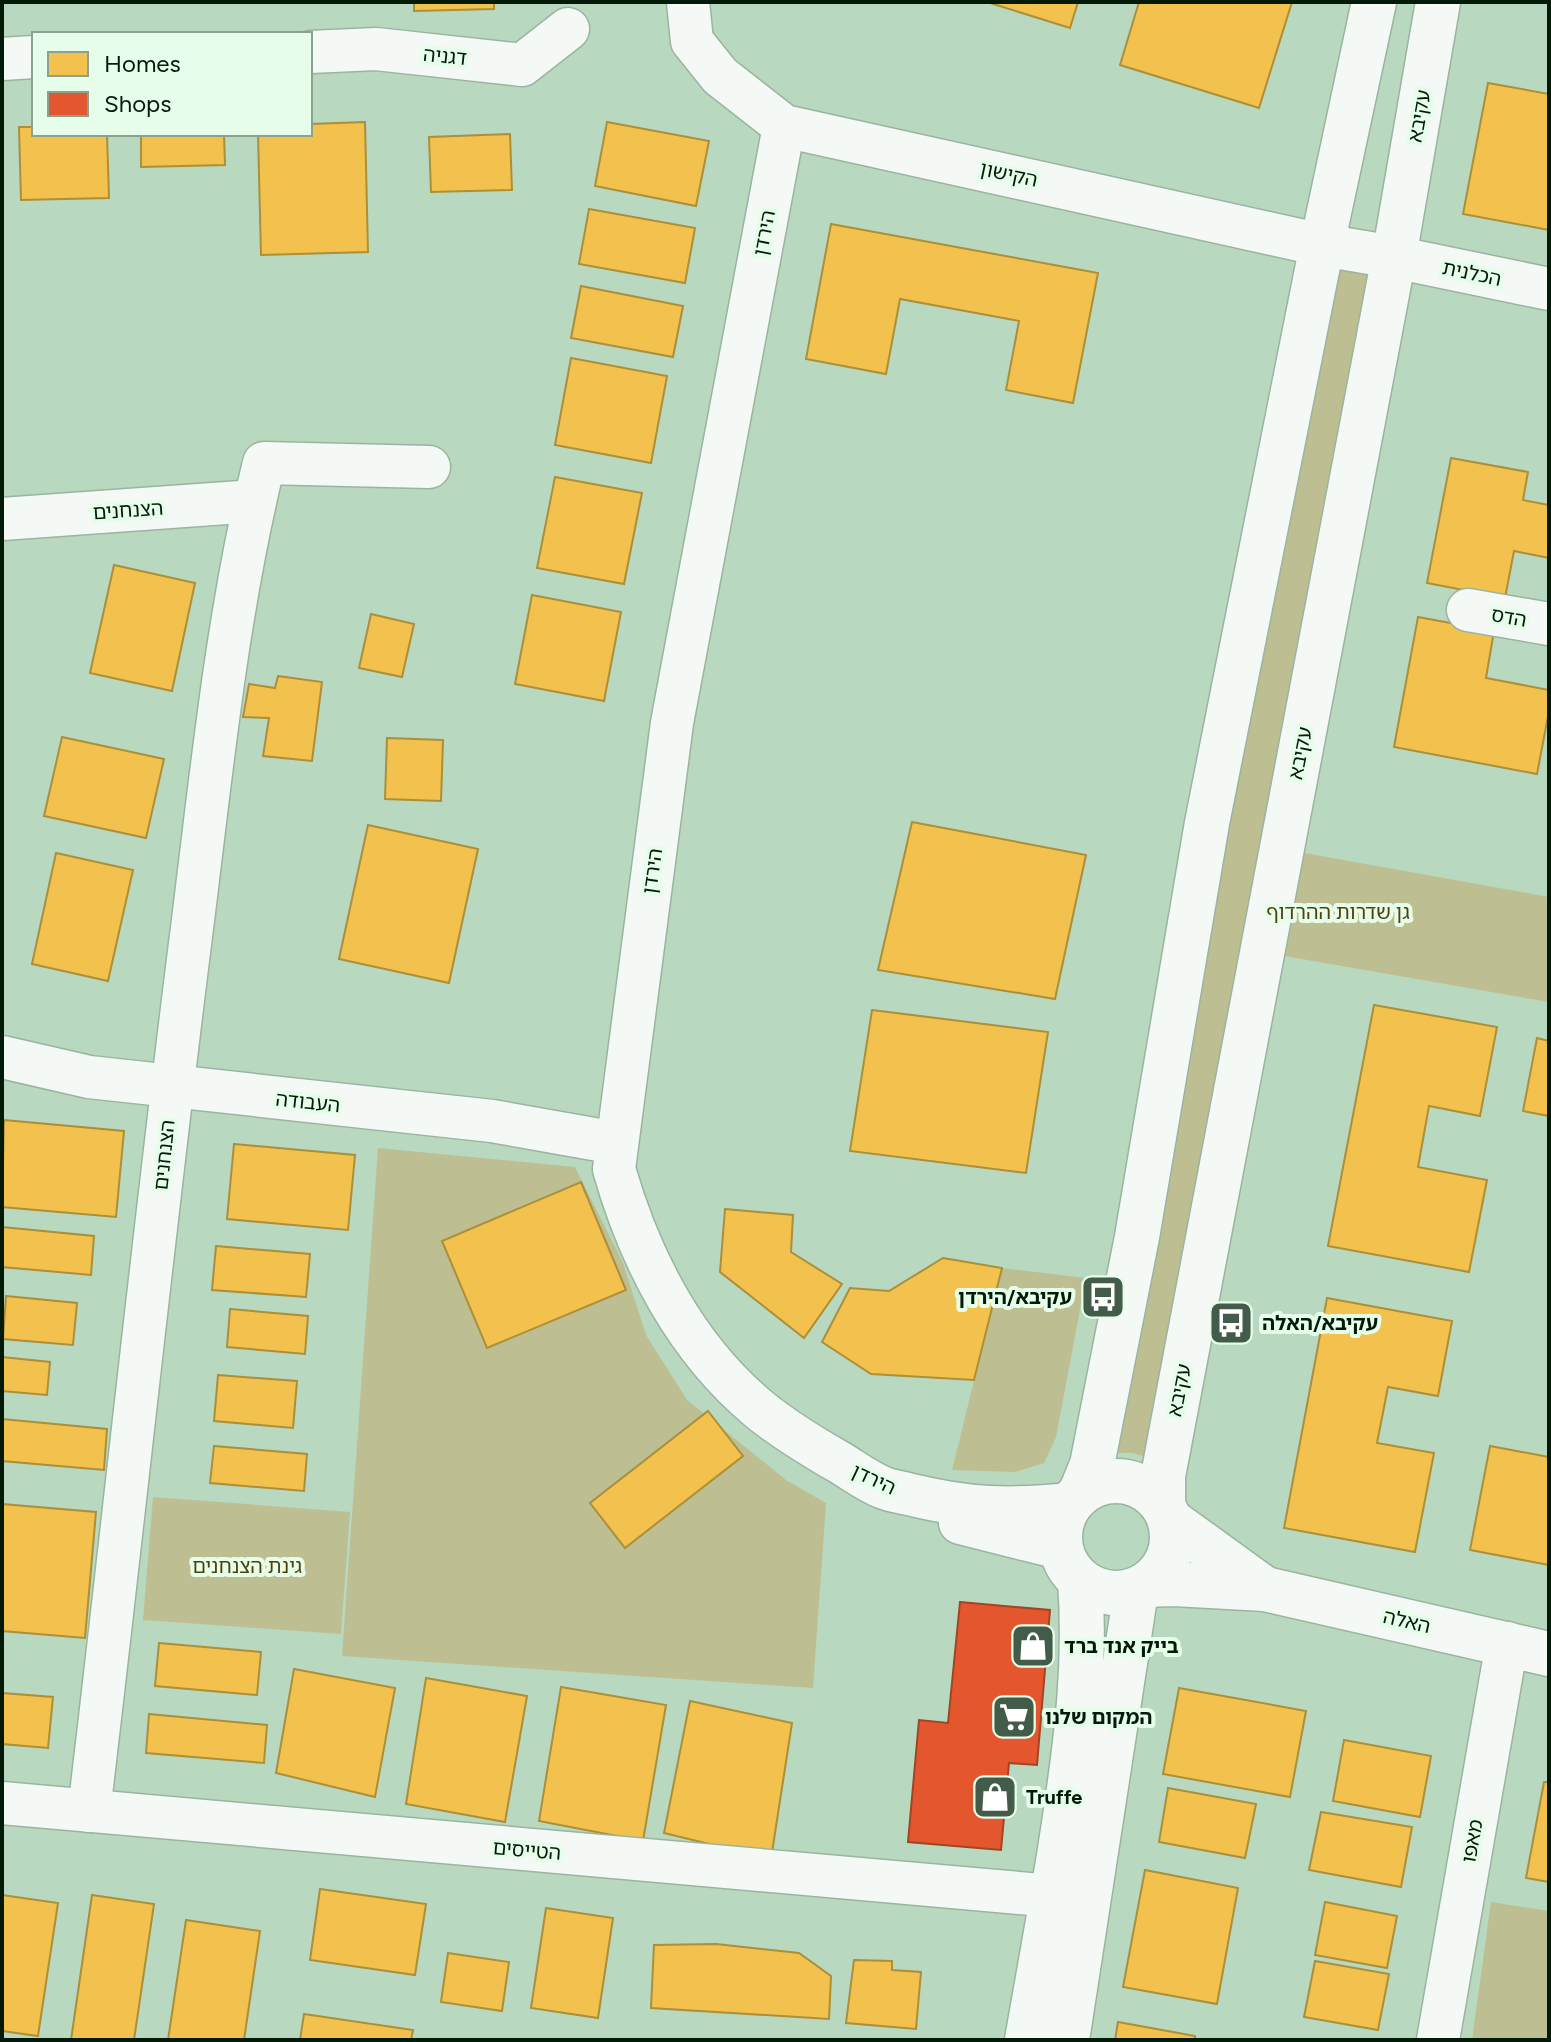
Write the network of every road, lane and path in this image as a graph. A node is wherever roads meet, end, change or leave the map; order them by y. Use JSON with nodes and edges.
{"nodes":[{"id":1,"x":688,"y":2,"type":"edge"},
{"id":2,"x":1374,"y":2,"type":"edge"},
{"id":3,"x":1438,"y":2,"type":"edge"},
{"id":4,"x":568,"y":29,"type":"dead end"},
{"id":5,"x":312,"y":52,"type":"edge"},
{"id":6,"x":32,"y":57,"type":"edge"},
{"id":7,"x":2,"y":59,"type":"edge"},
{"id":8,"x":784,"y":126,"type":"junction"},
{"id":9,"x":1322,"y":245,"type":"junction"},
{"id":10,"x":1394,"y":257,"type":"junction"},
{"id":11,"x":1549,"y":289,"type":"edge"},
{"id":12,"x":429,"y":467,"type":"dead end"},
{"id":13,"x":255,"y":501,"type":"junction"},
{"id":14,"x":2,"y":519,"type":"edge"},
{"id":15,"x":1468,"y":610,"type":"dead end"},
{"id":16,"x":1549,"y":624,"type":"edge"},
{"id":17,"x":2,"y":1057,"type":"edge"},
{"id":18,"x":171,"y":1087,"type":"junction"},
{"id":19,"x":616,"y":1143,"type":"junction"},
{"id":20,"x":908,"y":1494,"type":"junction"},
{"id":21,"x":1075,"y":1499,"type":"junction"},
{"id":22,"x":1167,"y":1512,"type":"junction"},
{"id":23,"x":1070,"y":1564,"type":"junction"},
{"id":24,"x":1141,"y":1588,"type":"junction"},
{"id":25,"x":1265,"y":1589,"type":"junction"},
{"id":26,"x":1507,"y":1643,"type":"junction"},
{"id":27,"x":1549,"y":1654,"type":"edge"},
{"id":28,"x":2,"y":1803,"type":"edge"},
{"id":29,"x":89,"y":1811,"type":"junction"},
{"id":30,"x":1053,"y":1896,"type":"junction"},
{"id":31,"x":1027,"y":2040,"type":"edge"},
{"id":32,"x":1067,"y":2040,"type":"edge"},
{"id":33,"x":1438,"y":2040,"type":"edge"}],
"edges":[{"from":1,"to":8,"type":"street","name":"הקישון"},
{"from":2,"to":9,"type":"street"},
{"from":3,"to":10,"type":"street","name":"עקיבא"},
{"from":4,"to":5,"type":"street","name":"דגניה"},
{"from":6,"to":7,"type":"street"},
{"from":8,"to":9,"type":"street","name":"הקישון"},
{"from":8,"to":19,"type":"street","name":"הירדן"},
{"from":9,"to":10,"type":"street","name":"הקישון"},
{"from":9,"to":21,"type":"street"},
{"from":10,"to":11,"type":"street","name":"הכלנית"},
{"from":10,"to":22,"type":"street","name":"עקיבא"},
{"from":12,"to":13,"type":"street","name":"הצנחנים"},
{"from":13,"to":14,"type":"street","name":"הצנחנים"},
{"from":13,"to":18,"type":"street","name":"הצנחנים"},
{"from":15,"to":16,"type":"street","name":"הדס"},
{"from":17,"to":18,"type":"street","name":"העבודה"},
{"from":18,"to":19,"type":"street","name":"העבודה"},
{"from":18,"to":29,"type":"street","name":"הצנחנים"},
{"from":19,"to":20,"type":"street","name":"הירדן"},
{"from":20,"to":21,"type":"street","name":"הירדן"},
{"from":20,"to":23,"type":"street","name":"הירדן"},
{"from":21,"to":22,"type":"street"},
{"from":21,"to":23,"type":"street"},
{"from":22,"to":24,"type":"street"},
{"from":22,"to":25,"type":"street","name":"האלה"},
{"from":23,"to":24,"type":"street"},
{"from":23,"to":30,"type":"street"},
{"from":24,"to":25,"type":"street","name":"האלה"},
{"from":24,"to":32,"type":"street"},
{"from":25,"to":26,"type":"street","name":"האלה"},
{"from":26,"to":27,"type":"street","name":"האלה"},
{"from":26,"to":33,"type":"street","name":"מאפו"},
{"from":28,"to":29,"type":"street","name":"הטייסים"},
{"from":29,"to":30,"type":"street","name":"הטייסים"},
{"from":30,"to":31,"type":"street"}]}
